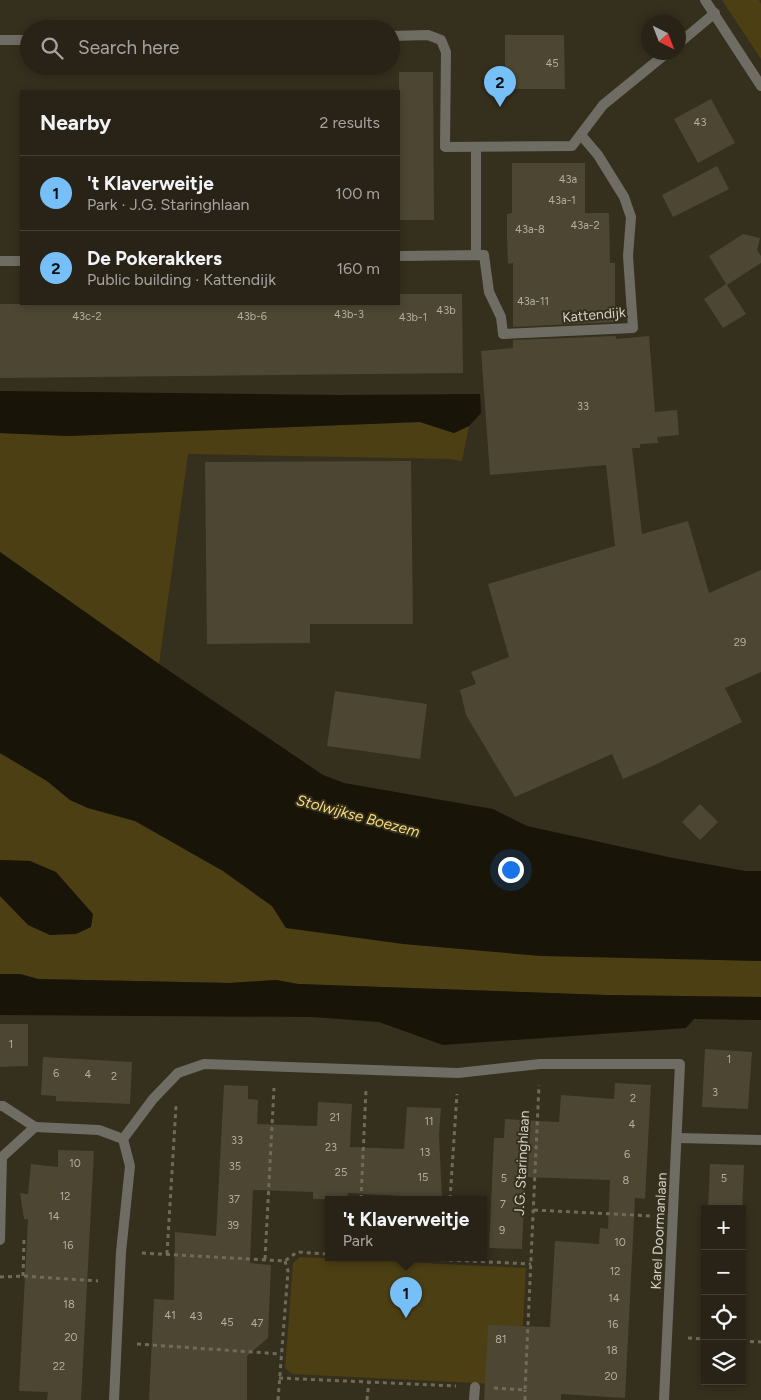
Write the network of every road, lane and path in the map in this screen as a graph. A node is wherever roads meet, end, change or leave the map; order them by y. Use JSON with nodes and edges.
{"nodes":[{"id":1,"x":705,"y":0,"type":"edge"},
{"id":2,"x":715,"y":13,"type":"junction"},
{"id":3,"x":400,"y":36,"type":"edge"},
{"id":4,"x":686,"y":37,"type":"edge"},
{"id":5,"x":0,"y":40,"type":"edge"},
{"id":6,"x":20,"y":40,"type":"edge"},
{"id":7,"x":658,"y":60,"type":"edge"},
{"id":8,"x":761,"y":86,"type":"edge"},
{"id":9,"x":581,"y":134,"type":"junction"},
{"id":10,"x":476,"y":147,"type":"junction"},
{"id":11,"x":476,"y":255,"type":"junction"},
{"id":12,"x":400,"y":256,"type":"edge"},
{"id":13,"x":0,"y":261,"type":"edge"},
{"id":14,"x":20,"y":261,"type":"edge"},
{"id":15,"x":540,"y":1064,"type":"junction"},
{"id":16,"x":275,"y":1067,"type":"junction"},
{"id":17,"x":367,"y":1070,"type":"junction"},
{"id":18,"x":178,"y":1073,"type":"junction"},
{"id":19,"x":458,"y":1073,"type":"junction"},
{"id":20,"x":0,"y":1106,"type":"edge"},
{"id":21,"x":35,"y":1127,"type":"junction"},
{"id":22,"x":678,"y":1138,"type":"junction"},
{"id":23,"x":123,"y":1139,"type":"junction"},
{"id":24,"x":761,"y":1140,"type":"edge"},
{"id":25,"x":361,"y":1196,"type":"edge"},
{"id":26,"x":450,"y":1196,"type":"edge"},
{"id":27,"x":534,"y":1210,"type":"junction"},
{"id":28,"x":673,"y":1217,"type":"junction"},
{"id":29,"x":24,"y":1239,"type":"dead end"},
{"id":30,"x":0,"y":1240,"type":"edge"},
{"id":31,"x":121,"y":1252,"type":"junction"},
{"id":32,"x":167,"y":1254,"type":"junction"},
{"id":33,"x":325,"y":1254,"type":"edge"},
{"id":34,"x":265,"y":1259,"type":"junction"},
{"id":35,"x":285,"y":1261,"type":"junction"},
{"id":36,"x":487,"y":1261,"type":"edge"},
{"id":37,"x":531,"y":1264,"type":"junction"},
{"id":38,"x":23,"y":1276,"type":"junction"},
{"id":39,"x":0,"y":1277,"type":"edge"},
{"id":40,"x":119,"y":1282,"type":"junction"},
{"id":41,"x":746,"y":1341,"type":"edge"},
{"id":42,"x":761,"y":1342,"type":"edge"},
{"id":43,"x":116,"y":1343,"type":"junction"},
{"id":44,"x":282,"y":1354,"type":"junction"},
{"id":45,"x":279,"y":1378,"type":"junction"},
{"id":46,"x":369,"y":1381,"type":"junction"},
{"id":47,"x":475,"y":1387,"type":"junction"},
{"id":48,"x":525,"y":1390,"type":"junction"},
{"id":49,"x":114,"y":1400,"type":"edge"},
{"id":50,"x":278,"y":1400,"type":"edge"},
{"id":51,"x":367,"y":1400,"type":"edge"},
{"id":52,"x":474,"y":1400,"type":"edge"},
{"id":53,"x":525,"y":1400,"type":"edge"},
{"id":54,"x":664,"y":1400,"type":"edge"}],
"edges":[{"from":1,"to":2,"type":"street"},
{"from":2,"to":4,"type":"street"},
{"from":2,"to":8,"type":"street"},
{"from":3,"to":10,"type":"street"},
{"from":5,"to":6,"type":"street"},
{"from":7,"to":9,"type":"street"},
{"from":9,"to":10,"type":"street"},
{"from":9,"to":11,"type":"street","name":"Kattendijk"},
{"from":10,"to":11,"type":"street"},
{"from":11,"to":12,"type":"street"},
{"from":13,"to":14,"type":"street"},
{"from":15,"to":19,"type":"street"},
{"from":15,"to":22,"type":"street","name":"Karel Doormanlaan"},
{"from":15,"to":27,"type":"path","name":"J.G. Staringhlaan"},
{"from":16,"to":17,"type":"street"},
{"from":16,"to":18,"type":"street"},
{"from":16,"to":34,"type":"path"},
{"from":17,"to":19,"type":"street"},
{"from":17,"to":25,"type":"path"},
{"from":18,"to":23,"type":"street"},
{"from":18,"to":32,"type":"path"},
{"from":19,"to":26,"type":"path"},
{"from":20,"to":21,"type":"street"},
{"from":21,"to":23,"type":"street"},
{"from":21,"to":30,"type":"street"},
{"from":22,"to":24,"type":"street"},
{"from":22,"to":28,"type":"street","name":"Karel Doormanlaan"},
{"from":23,"to":31,"type":"street"},
{"from":27,"to":28,"type":"path"},
{"from":27,"to":37,"type":"path","name":"J.G. Staringhlaan"},
{"from":28,"to":54,"type":"street","name":"Karel Doormanlaan"},
{"from":29,"to":38,"type":"path"},
{"from":31,"to":32,"type":"path"},
{"from":31,"to":40,"type":"street"},
{"from":32,"to":34,"type":"path"},
{"from":33,"to":35,"type":"path"},
{"from":34,"to":35,"type":"path"},
{"from":35,"to":44,"type":"path"},
{"from":36,"to":37,"type":"path"},
{"from":37,"to":48,"type":"path","name":"J.G. Staringhlaan"},
{"from":38,"to":39,"type":"path"},
{"from":38,"to":40,"type":"path"},
{"from":40,"to":43,"type":"street"},
{"from":41,"to":42,"type":"path"},
{"from":43,"to":44,"type":"path"},
{"from":43,"to":49,"type":"street"},
{"from":44,"to":45,"type":"path"},
{"from":45,"to":46,"type":"path"},
{"from":45,"to":50,"type":"path"},
{"from":46,"to":47,"type":"path"},
{"from":46,"to":51,"type":"path"},
{"from":47,"to":48,"type":"path"},
{"from":47,"to":52,"type":"street"},
{"from":48,"to":53,"type":"path","name":"J.G. Staringhlaan"}]}
